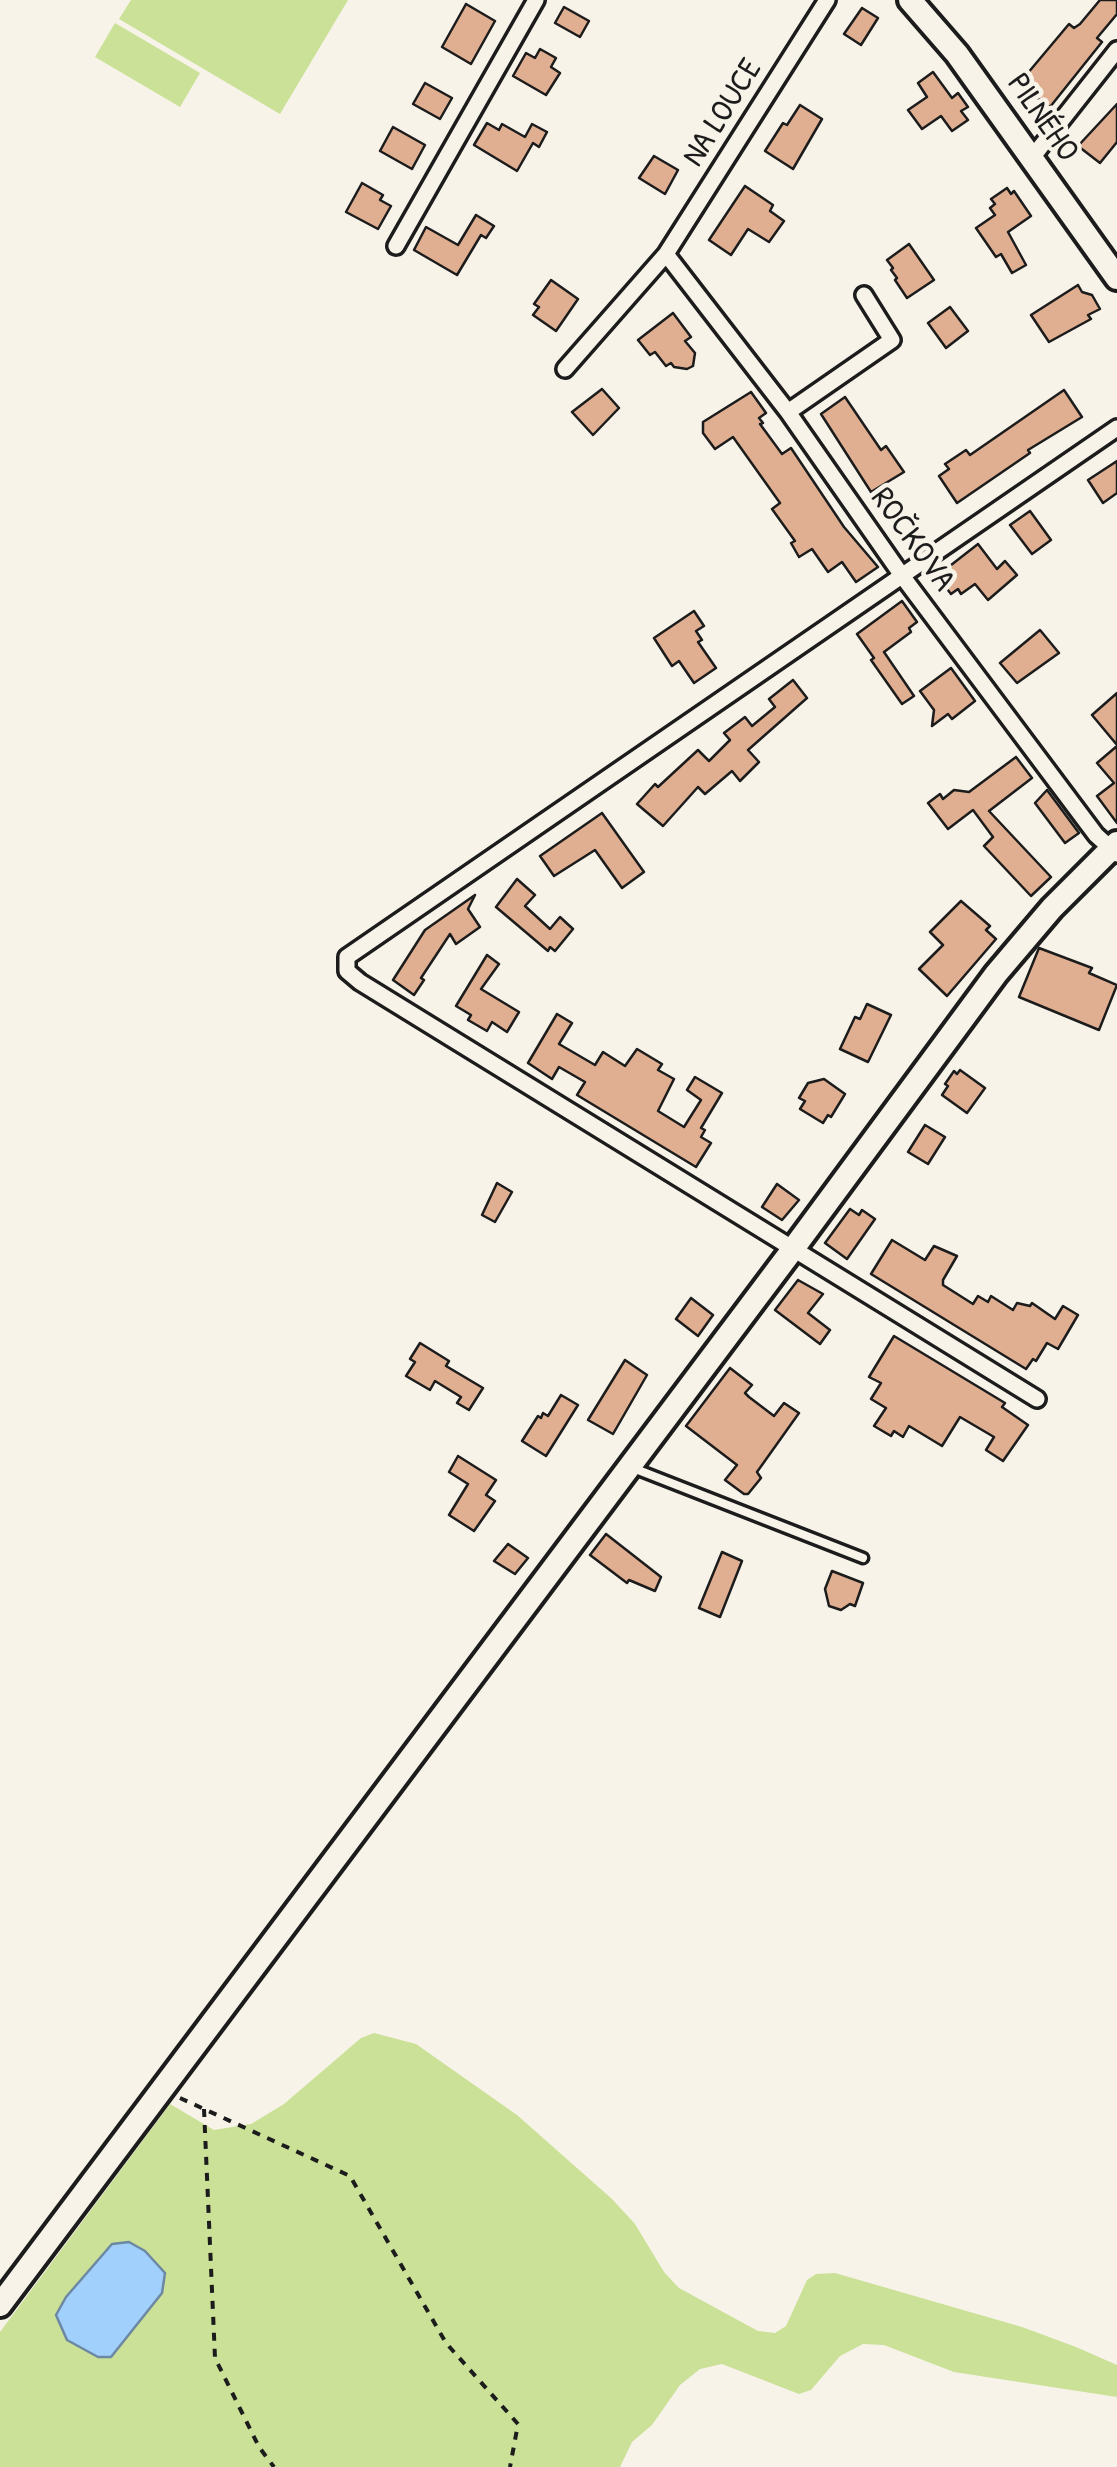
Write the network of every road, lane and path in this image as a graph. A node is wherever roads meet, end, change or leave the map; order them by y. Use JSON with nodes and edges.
{"nodes":[{"id":1,"x":536,"y":0,"type":"edge"},
{"id":2,"x":827,"y":0,"type":"edge"},
{"id":3,"x":910,"y":0,"type":"edge"},
{"id":4,"x":1117,"y":50,"type":"edge"},
{"id":5,"x":1031,"y":159,"type":"junction"},
{"id":6,"x":396,"y":246,"type":"dead end"},
{"id":7,"x":666,"y":254,"type":"junction"},
{"id":8,"x":1117,"y":278,"type":"edge"},
{"id":9,"x":864,"y":295,"type":"dead end"},
{"id":10,"x":565,"y":369,"type":"dead end"},
{"id":11,"x":788,"y":412,"type":"junction"},
{"id":12,"x":1117,"y":428,"type":"edge"},
{"id":13,"x":903,"y":577,"type":"junction"},
{"id":14,"x":1115,"y":849,"type":"edge"},
{"id":15,"x":794,"y":1249,"type":"junction"},
{"id":16,"x":1038,"y":1399,"type":"dead end"},
{"id":17,"x":629,"y":1466,"type":"junction"},
{"id":18,"x":863,"y":1558,"type":"dead end"},
{"id":19,"x":162,"y":2090,"type":"junction"},
{"id":20,"x":204,"y":2109,"type":"junction"},
{"id":21,"x":0,"y":2305,"type":"edge"},
{"id":22,"x":274,"y":2467,"type":"edge"},
{"id":23,"x":510,"y":2467,"type":"edge"}],
"edges":[{"from":1,"to":6,"type":"street"},
{"from":2,"to":7,"type":"street","name":"NA LOUCE"},
{"from":3,"to":5,"type":"street","name":"PILNÉHO"},
{"from":4,"to":5,"type":"street"},
{"from":5,"to":8,"type":"street","name":"PILNÉHO"},
{"from":7,"to":10,"type":"street","name":"NA LOUCE"},
{"from":7,"to":11,"type":"street","name":"ROČKOVA"},
{"from":9,"to":11,"type":"street"},
{"from":11,"to":13,"type":"street","name":"ROČKOVA"},
{"from":12,"to":13,"type":"street"},
{"from":13,"to":14,"type":"street","name":"ROČKOVA"},
{"from":13,"to":15,"type":"street"},
{"from":14,"to":15,"type":"street"},
{"from":15,"to":16,"type":"street"},
{"from":15,"to":17,"type":"street"},
{"from":17,"to":18,"type":"lane"},
{"from":17,"to":19,"type":"street"},
{"from":19,"to":20,"type":"path"},
{"from":19,"to":21,"type":"street"},
{"from":20,"to":22,"type":"path"},
{"from":20,"to":23,"type":"path"}]}
